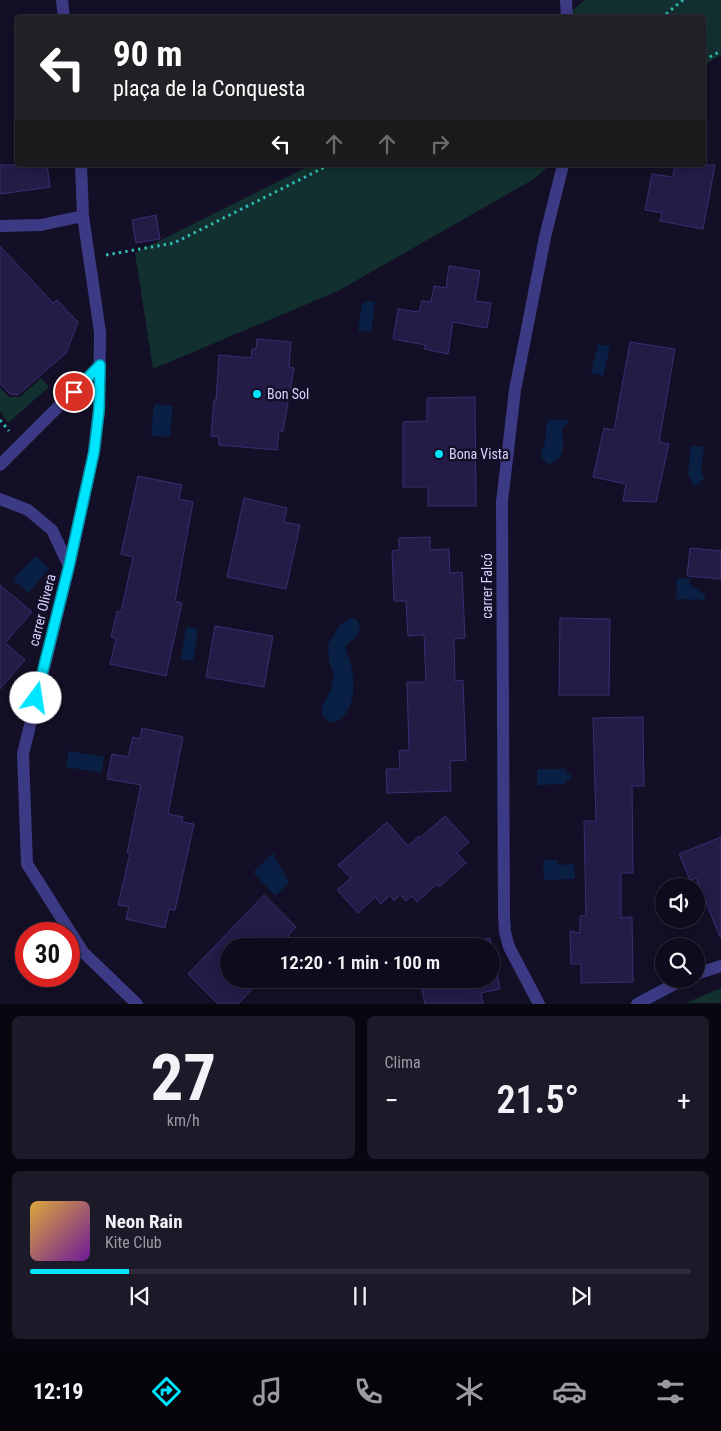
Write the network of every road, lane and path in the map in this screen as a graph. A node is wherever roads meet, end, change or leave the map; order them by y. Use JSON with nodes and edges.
{"nodes":[{"id":1,"x":62,"y":0,"type":"edge"},
{"id":2,"x":566,"y":0,"type":"edge"},
{"id":3,"x":683,"y":0,"type":"edge"},
{"id":4,"x":64,"y":15,"type":"edge"},
{"id":5,"x":567,"y":15,"type":"edge"},
{"id":6,"x":665,"y":15,"type":"edge"},
{"id":7,"x":721,"y":51,"type":"edge"},
{"id":8,"x":706,"y":59,"type":"edge"},
{"id":9,"x":81,"y":167,"type":"edge"},
{"id":10,"x":325,"y":167,"type":"edge"},
{"id":11,"x":562,"y":167,"type":"edge"},
{"id":12,"x":83,"y":216,"type":"junction"},
{"id":13,"x":0,"y":226,"type":"edge"},
{"id":14,"x":90,"y":258,"type":"junction"},
{"id":15,"x":100,"y":365,"type":"junction"},
{"id":16,"x":0,"y":465,"type":"edge"},
{"id":17,"x":0,"y":499,"type":"edge"},
{"id":18,"x":69,"y":566,"type":"junction"},
{"id":19,"x":721,"y":966,"type":"edge"},
{"id":20,"x":705,"y":971,"type":"edge"},
{"id":21,"x":667,"y":988,"type":"edge"},
{"id":22,"x":137,"y":1004,"type":"edge"},
{"id":23,"x":539,"y":1004,"type":"edge"},
{"id":24,"x":637,"y":1004,"type":"edge"}],
"edges":[{"from":1,"to":4,"type":"street"},
{"from":2,"to":5,"type":"street"},
{"from":3,"to":6,"type":"path"},
{"from":7,"to":8,"type":"path"},
{"from":9,"to":12,"type":"street","name":"carrer Olivera"},
{"from":10,"to":14,"type":"path"},
{"from":11,"to":23,"type":"street","name":"carrer Falcó"},
{"from":12,"to":13,"type":"street"},
{"from":12,"to":14,"type":"street","name":"carrer Olivera"},
{"from":14,"to":15,"type":"street","name":"carrer Olivera"},
{"from":15,"to":16,"type":"street"},
{"from":15,"to":18,"type":"street","name":"carrer Olivera"},
{"from":17,"to":18,"type":"street"},
{"from":18,"to":22,"type":"street","name":"carrer Olivera"},
{"from":19,"to":20,"type":"street"},
{"from":21,"to":24,"type":"street"}]}
